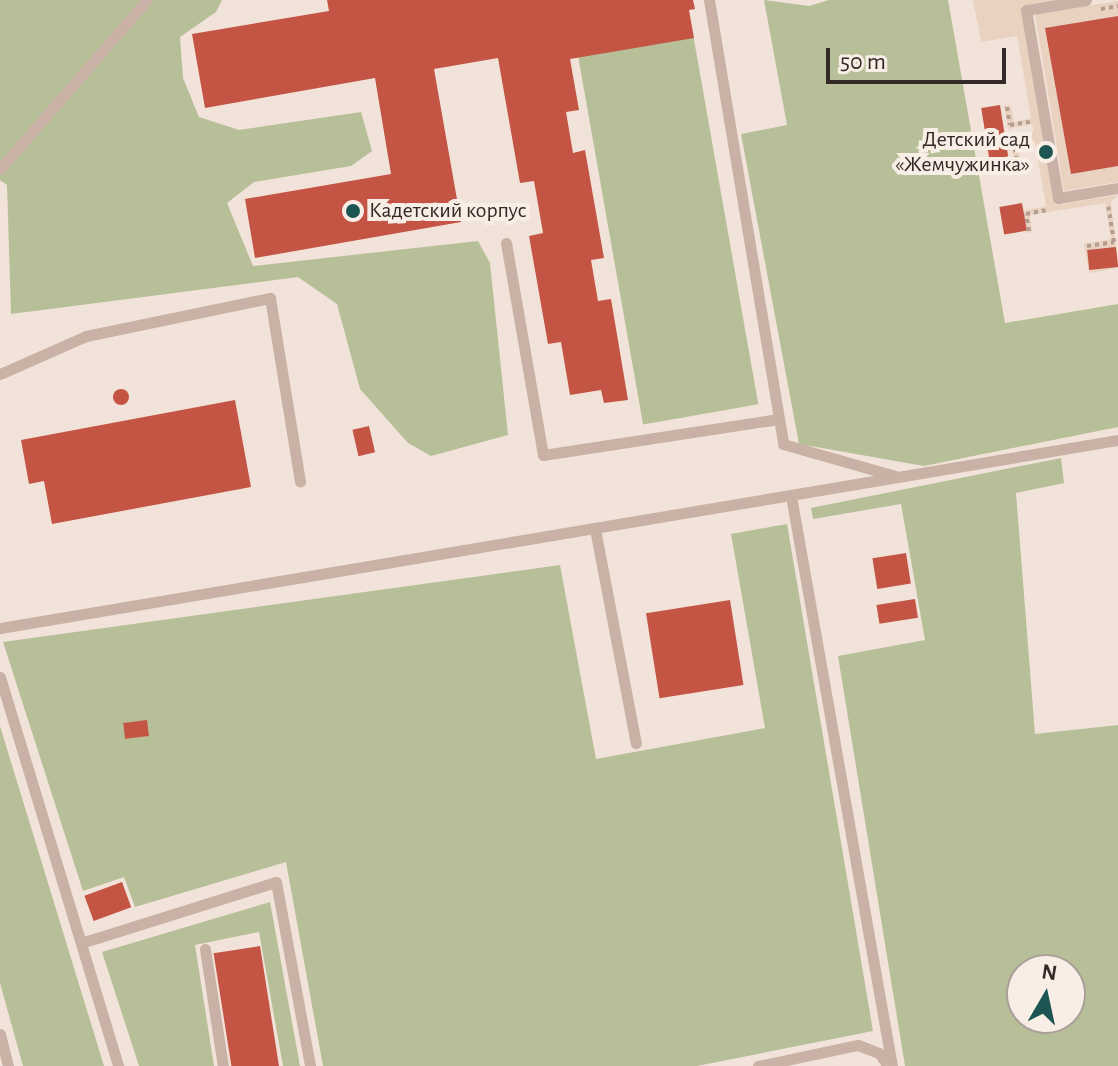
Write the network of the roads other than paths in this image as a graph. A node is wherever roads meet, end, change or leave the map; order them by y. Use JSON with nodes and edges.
{"nodes":[{"id":1,"x":147,"y":0,"type":"edge"},
{"id":2,"x":709,"y":0,"type":"edge"},
{"id":3,"x":1087,"y":6,"type":"edge"},
{"id":4,"x":0,"y":169,"type":"edge"},
{"id":5,"x":1118,"y":188,"type":"edge"},
{"id":6,"x":506,"y":243,"type":"dead end"},
{"id":7,"x":0,"y":374,"type":"edge"},
{"id":8,"x":778,"y":419,"type":"junction"},
{"id":9,"x":1118,"y":440,"type":"edge"},
{"id":10,"x":901,"y":478,"type":"junction"},
{"id":11,"x":300,"y":482,"type":"dead end"},
{"id":12,"x":791,"y":496,"type":"junction"},
{"id":13,"x":595,"y":529,"type":"junction"},
{"id":14,"x":0,"y":628,"type":"edge"},
{"id":15,"x":0,"y":677,"type":"edge"},
{"id":16,"x":636,"y":743,"type":"dead end"},
{"id":17,"x":81,"y":943,"type":"junction"},
{"id":18,"x":205,"y":949,"type":"dead end"},
{"id":19,"x":0,"y":1034,"type":"edge"},
{"id":20,"x":8,"y":1066,"type":"edge"},
{"id":21,"x":118,"y":1066,"type":"edge"},
{"id":22,"x":223,"y":1066,"type":"edge"},
{"id":23,"x":310,"y":1066,"type":"edge"},
{"id":24,"x":758,"y":1066,"type":"edge"},
{"id":25,"x":890,"y":1066,"type":"edge"}],
"edges":[{"from":1,"to":4,"type":"lane"},
{"from":2,"to":8,"type":"lane"},
{"from":3,"to":5,"type":"lane"},
{"from":6,"to":8,"type":"lane"},
{"from":7,"to":11,"type":"lane"},
{"from":8,"to":10,"type":"lane"},
{"from":9,"to":10,"type":"lane"},
{"from":10,"to":12,"type":"lane"},
{"from":12,"to":13,"type":"lane"},
{"from":12,"to":25,"type":"lane"},
{"from":13,"to":14,"type":"lane"},
{"from":13,"to":16,"type":"lane"},
{"from":15,"to":17,"type":"lane"},
{"from":17,"to":21,"type":"lane"},
{"from":17,"to":23,"type":"lane"},
{"from":18,"to":22,"type":"lane"},
{"from":19,"to":20,"type":"lane"},
{"from":24,"to":25,"type":"lane"}]}
